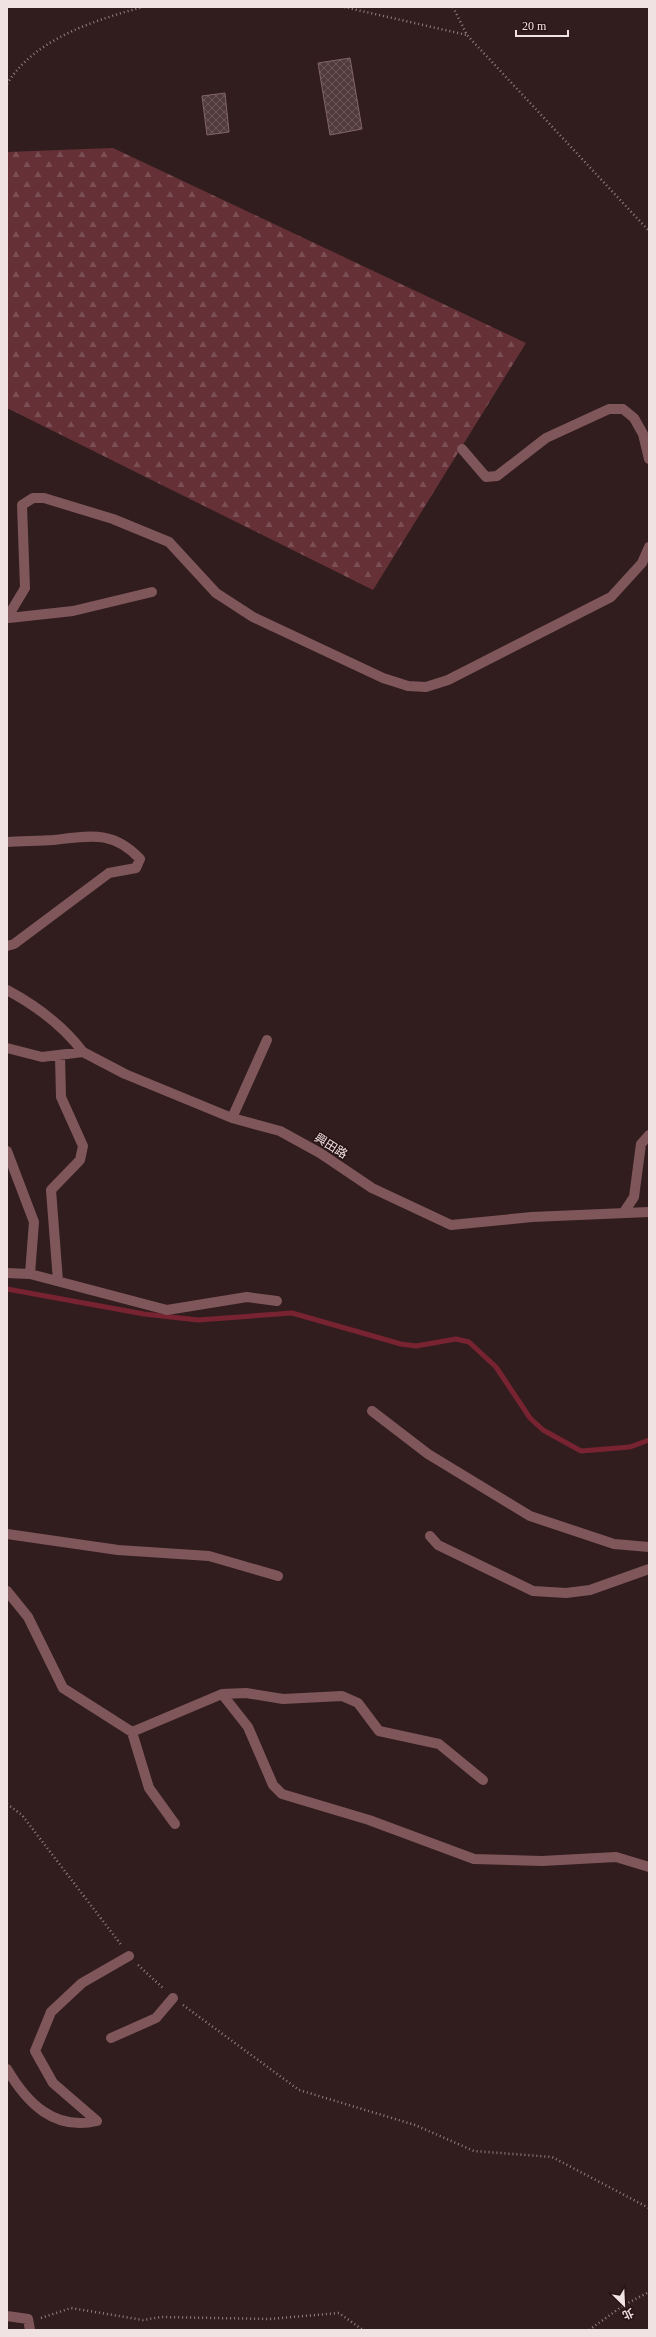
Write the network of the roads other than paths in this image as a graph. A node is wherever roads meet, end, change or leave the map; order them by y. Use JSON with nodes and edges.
{"nodes":[{"id":1,"x":462,"y":449,"type":"dead end"},
{"id":2,"x":649,"y":459,"type":"edge"},
{"id":3,"x":649,"y":547,"type":"edge"},
{"id":4,"x":152,"y":592,"type":"dead end"},
{"id":5,"x":8,"y":616,"type":"edge"},
{"id":6,"x":7,"y":842,"type":"edge"},
{"id":7,"x":7,"y":946,"type":"edge"},
{"id":8,"x":7,"y":990,"type":"edge"},
{"id":9,"x":267,"y":1040,"type":"dead end"},
{"id":10,"x":7,"y":1048,"type":"edge"},
{"id":11,"x":83,"y":1052,"type":"junction"},
{"id":12,"x":60,"y":1056,"type":"junction"},
{"id":13,"x":232,"y":1118,"type":"junction"},
{"id":14,"x":649,"y":1135,"type":"edge"},
{"id":15,"x":7,"y":1151,"type":"edge"},
{"id":16,"x":624,"y":1212,"type":"junction"},
{"id":17,"x":649,"y":1212,"type":"edge"},
{"id":18,"x":7,"y":1273,"type":"edge"},
{"id":19,"x":30,"y":1274,"type":"junction"},
{"id":20,"x":58,"y":1281,"type":"junction"},
{"id":21,"x":277,"y":1301,"type":"dead end"},
{"id":22,"x":372,"y":1411,"type":"dead end"},
{"id":23,"x":7,"y":1534,"type":"edge"},
{"id":24,"x":430,"y":1536,"type":"dead end"},
{"id":25,"x":649,"y":1547,"type":"edge"},
{"id":26,"x":649,"y":1570,"type":"edge"},
{"id":27,"x":278,"y":1576,"type":"dead end"},
{"id":28,"x":7,"y":1591,"type":"edge"},
{"id":29,"x":222,"y":1694,"type":"junction"},
{"id":30,"x":132,"y":1732,"type":"junction"},
{"id":31,"x":483,"y":1780,"type":"dead end"},
{"id":32,"x":175,"y":1824,"type":"dead end"},
{"id":33,"x":649,"y":1867,"type":"edge"},
{"id":34,"x":129,"y":1956,"type":"road end"},
{"id":35,"x":173,"y":1998,"type":"road end"},
{"id":36,"x":111,"y":2038,"type":"dead end"},
{"id":37,"x":7,"y":2069,"type":"edge"},
{"id":38,"x":7,"y":2316,"type":"edge"},
{"id":39,"x":30,"y":2330,"type":"edge"}],
"edges":[{"from":1,"to":2,"type":"street"},
{"from":3,"to":5,"type":"street"},
{"from":4,"to":5,"type":"street"},
{"from":6,"to":7,"type":"street"},
{"from":8,"to":11,"type":"street"},
{"from":9,"to":13,"type":"street"},
{"from":10,"to":12,"type":"street"},
{"from":11,"to":12,"type":"street"},
{"from":11,"to":13,"type":"street","name":"興田路"},
{"from":12,"to":20,"type":"street"},
{"from":13,"to":16,"type":"street","name":"興田路"},
{"from":14,"to":16,"type":"street"},
{"from":15,"to":19,"type":"street"},
{"from":16,"to":17,"type":"street","name":"興田路"},
{"from":18,"to":19,"type":"street"},
{"from":19,"to":20,"type":"street"},
{"from":20,"to":21,"type":"street"},
{"from":22,"to":25,"type":"street"},
{"from":23,"to":27,"type":"street"},
{"from":24,"to":26,"type":"street"},
{"from":28,"to":30,"type":"street"},
{"from":29,"to":30,"type":"street"},
{"from":29,"to":31,"type":"street"},
{"from":29,"to":33,"type":"street"},
{"from":30,"to":32,"type":"street"},
{"from":34,"to":37,"type":"street"},
{"from":35,"to":36,"type":"street"},
{"from":38,"to":39,"type":"street"}]}
